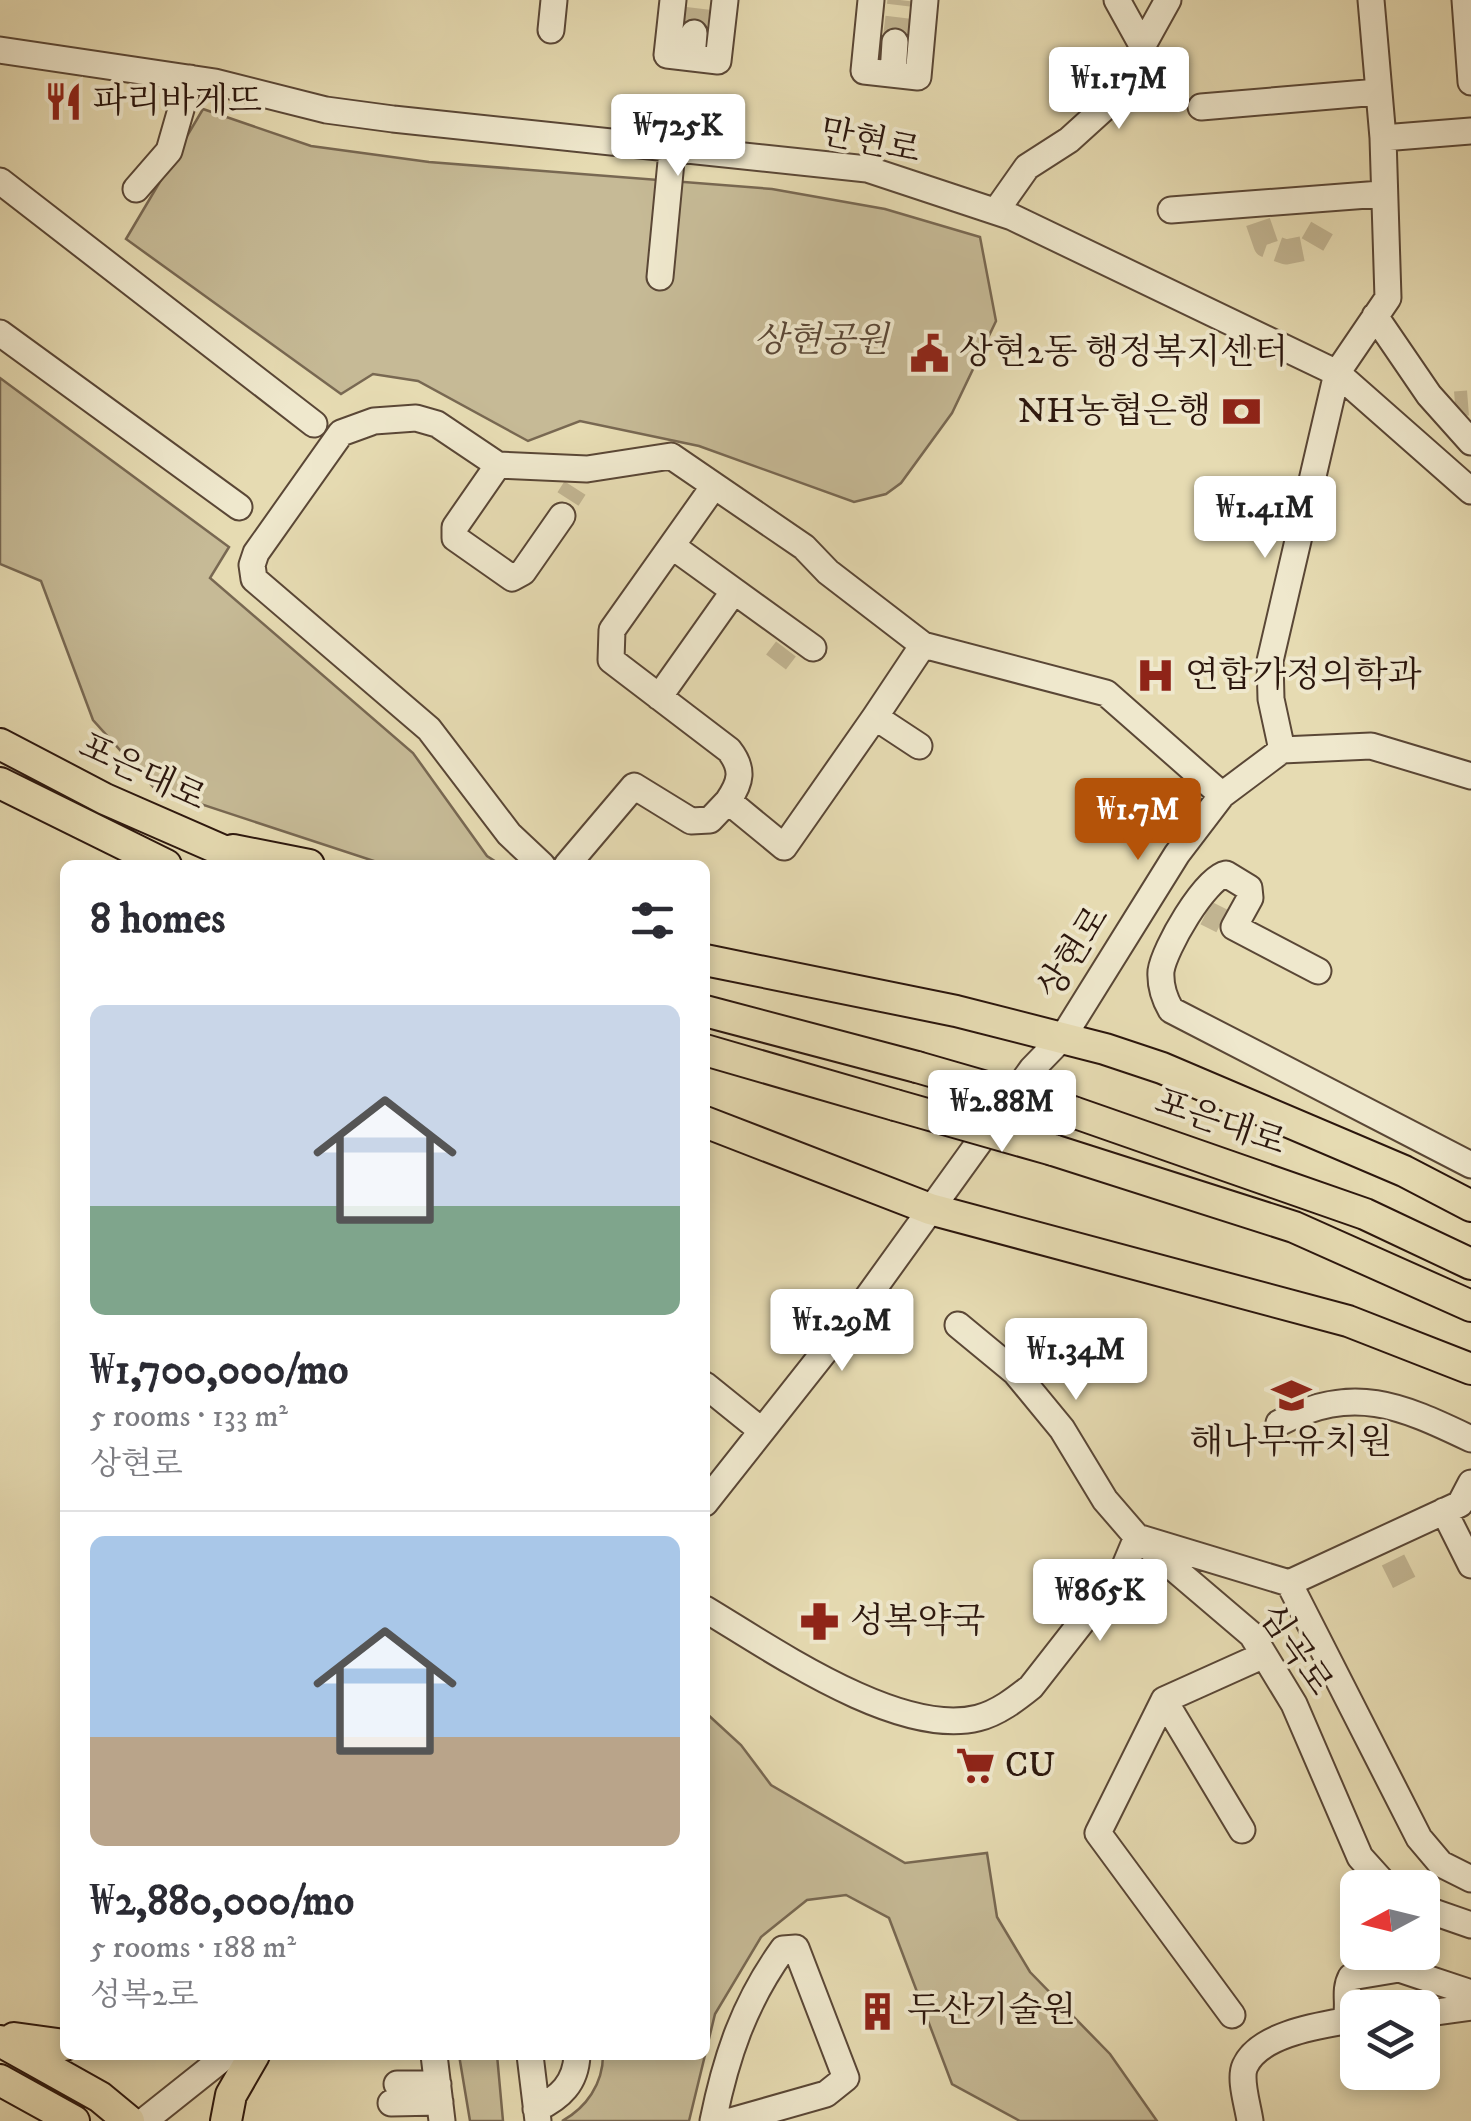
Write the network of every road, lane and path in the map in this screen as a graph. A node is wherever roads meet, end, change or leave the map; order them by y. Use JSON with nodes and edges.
{"nodes":[{"id":1,"x":554,"y":0,"type":"edge"},
{"id":2,"x":673,"y":0,"type":"edge"},
{"id":3,"x":725,"y":0,"type":"edge"},
{"id":4,"x":871,"y":0,"type":"edge"},
{"id":5,"x":926,"y":0,"type":"edge"},
{"id":6,"x":1117,"y":0,"type":"edge"},
{"id":7,"x":1168,"y":0,"type":"edge"},
{"id":8,"x":1370,"y":0,"type":"edge"},
{"id":9,"x":1467,"y":5,"type":"edge"},
{"id":10,"x":551,"y":30,"type":"dead end"},
{"id":11,"x":896,"y":42,"type":"tunnel mouth"},
{"id":12,"x":1143,"y":47,"type":"junction"},
{"id":13,"x":0,"y":50,"type":"edge"},
{"id":14,"x":893,"y":74,"type":"junction"},
{"id":15,"x":190,"y":78,"type":"junction"},
{"id":16,"x":1471,"y":82,"type":"edge"},
{"id":17,"x":1378,"y":92,"type":"junction"},
{"id":18,"x":1201,"y":107,"type":"dead end"},
{"id":19,"x":1471,"y":131,"type":"edge"},
{"id":20,"x":1382,"y":138,"type":"junction"},
{"id":21,"x":672,"y":151,"type":"junction"},
{"id":22,"x":0,"y":181,"type":"edge"},
{"id":23,"x":136,"y":189,"type":"dead end"},
{"id":24,"x":1382,"y":194,"type":"junction"},
{"id":25,"x":1171,"y":210,"type":"dead end"},
{"id":26,"x":996,"y":212,"type":"junction"},
{"id":27,"x":660,"y":278,"type":"dead end"},
{"id":28,"x":1375,"y":316,"type":"junction"},
{"id":29,"x":0,"y":333,"type":"edge"},
{"id":30,"x":1337,"y":374,"type":"junction"},
{"id":31,"x":314,"y":424,"type":"dead end"},
{"id":32,"x":1471,"y":442,"type":"edge"},
{"id":33,"x":498,"y":464,"type":"junction"},
{"id":34,"x":714,"y":486,"type":"junction"},
{"id":35,"x":1471,"y":491,"type":"edge"},
{"id":36,"x":240,"y":507,"type":"dead end"},
{"id":37,"x":562,"y":516,"type":"tunnel mouth"},
{"id":38,"x":672,"y":546,"type":"junction"},
{"id":39,"x":734,"y":591,"type":"junction"},
{"id":40,"x":798,"y":644,"type":"dead end"},
{"id":41,"x":922,"y":645,"type":"junction"},
{"id":42,"x":659,"y":697,"type":"junction"},
{"id":43,"x":875,"y":717,"type":"junction"},
{"id":44,"x":0,"y":744,"type":"edge"},
{"id":45,"x":919,"y":746,"type":"dead end"},
{"id":46,"x":1282,"y":750,"type":"junction"},
{"id":47,"x":1471,"y":776,"type":"edge"},
{"id":48,"x":0,"y":784,"type":"edge"},
{"id":49,"x":1222,"y":795,"type":"junction"},
{"id":50,"x":0,"y":797,"type":"edge"},
{"id":51,"x":728,"y":801,"type":"junction"},
{"id":52,"x":42,"y":805,"type":"junction"},
{"id":53,"x":215,"y":847,"type":"junction"},
{"id":54,"x":156,"y":860,"type":"edge"},
{"id":55,"x":245,"y":860,"type":"edge"},
{"id":56,"x":283,"y":860,"type":"edge"},
{"id":57,"x":537,"y":860,"type":"edge"},
{"id":58,"x":571,"y":860,"type":"edge"},
{"id":59,"x":710,"y":961,"type":"edge"},
{"id":60,"x":1318,"y":971,"type":"dead end"},
{"id":61,"x":710,"y":1012,"type":"edge"},
{"id":62,"x":1063,"y":1037,"type":"junction"},
{"id":63,"x":710,"y":1051,"type":"edge"},
{"id":64,"x":710,"y":1124,"type":"edge"},
{"id":65,"x":1471,"y":1165,"type":"edge"},
{"id":66,"x":1471,"y":1206,"type":"edge"},
{"id":67,"x":930,"y":1209,"type":"junction"},
{"id":68,"x":1471,"y":1264,"type":"edge"},
{"id":69,"x":1471,"y":1306,"type":"edge"},
{"id":70,"x":958,"y":1325,"type":"dead end"},
{"id":71,"x":1471,"y":1369,"type":"edge"},
{"id":72,"x":710,"y":1389,"type":"edge"},
{"id":73,"x":1279,"y":1423,"type":"dead end"},
{"id":74,"x":762,"y":1430,"type":"junction"},
{"id":75,"x":1470,"y":1434,"type":"edge"},
{"id":76,"x":1471,"y":1479,"type":"edge"},
{"id":77,"x":710,"y":1497,"type":"edge"},
{"id":78,"x":1444,"y":1512,"type":"junction"},
{"id":79,"x":1138,"y":1537,"type":"junction"},
{"id":80,"x":1471,"y":1565,"type":"edge"},
{"id":81,"x":1289,"y":1583,"type":"junction"},
{"id":82,"x":710,"y":1612,"type":"edge"},
{"id":83,"x":1264,"y":1655,"type":"junction"},
{"id":84,"x":1164,"y":1700,"type":"junction"},
{"id":85,"x":1242,"y":1830,"type":"dead end"},
{"id":86,"x":1372,"y":1870,"type":"edge"},
{"id":87,"x":1471,"y":1879,"type":"edge"},
{"id":88,"x":1440,"y":1914,"type":"edge"},
{"id":89,"x":1471,"y":1925,"type":"edge"},
{"id":90,"x":1471,"y":1993,"type":"edge"},
{"id":91,"x":1471,"y":2007,"type":"edge"},
{"id":92,"x":1440,"y":2011,"type":"edge"},
{"id":93,"x":1232,"y":2014,"type":"dead end"},
{"id":94,"x":0,"y":2039,"type":"edge"},
{"id":95,"x":60,"y":2045,"type":"edge"},
{"id":96,"x":221,"y":2060,"type":"edge"},
{"id":97,"x":251,"y":2060,"type":"edge"},
{"id":98,"x":435,"y":2060,"type":"edge"},
{"id":99,"x":531,"y":2060,"type":"edge"},
{"id":100,"x":577,"y":2060,"type":"edge"},
{"id":101,"x":0,"y":2080,"type":"edge"},
{"id":102,"x":393,"y":2094,"type":"dead end"},
{"id":103,"x":440,"y":2102,"type":"edge"},
{"id":104,"x":537,"y":2115,"type":"edge"},
{"id":105,"x":74,"y":2121,"type":"edge"},
{"id":106,"x":129,"y":2121,"type":"edge"},
{"id":107,"x":144,"y":2121,"type":"edge"},
{"id":108,"x":226,"y":2121,"type":"edge"},
{"id":109,"x":714,"y":2121,"type":"edge"},
{"id":110,"x":730,"y":2121,"type":"edge"},
{"id":111,"x":1250,"y":2121,"type":"edge"}],
"edges":[{"from":1,"to":10,"type":"street"},
{"from":2,"to":3,"type":"street"},
{"from":4,"to":14,"type":"street"},
{"from":5,"to":14,"type":"street"},
{"from":6,"to":12,"type":"street"},
{"from":7,"to":12,"type":"street"},
{"from":8,"to":17,"type":"street"},
{"from":9,"to":16,"type":"street"},
{"from":11,"to":14,"type":"street"},
{"from":12,"to":26,"type":"street"},
{"from":13,"to":15,"type":"street","name":"만현로"},
{"from":15,"to":21,"type":"street","name":"만현로"},
{"from":15,"to":23,"type":"street"},
{"from":17,"to":18,"type":"street"},
{"from":17,"to":20,"type":"street"},
{"from":19,"to":20,"type":"street"},
{"from":20,"to":24,"type":"street"},
{"from":21,"to":26,"type":"street","name":"만현로"},
{"from":21,"to":27,"type":"street"},
{"from":22,"to":31,"type":"street"},
{"from":24,"to":25,"type":"street"},
{"from":24,"to":28,"type":"street"},
{"from":26,"to":30,"type":"street","name":"만현로"},
{"from":28,"to":30,"type":"street"},
{"from":28,"to":32,"type":"street"},
{"from":29,"to":36,"type":"street"},
{"from":30,"to":35,"type":"street","name":"만현로"},
{"from":30,"to":46,"type":"street"},
{"from":33,"to":34,"type":"street"},
{"from":33,"to":37,"type":"street"},
{"from":33,"to":57,"type":"street"},
{"from":34,"to":38,"type":"street"},
{"from":34,"to":41,"type":"street"},
{"from":38,"to":39,"type":"street"},
{"from":38,"to":42,"type":"street"},
{"from":39,"to":40,"type":"street"},
{"from":39,"to":42,"type":"street"},
{"from":41,"to":43,"type":"street"},
{"from":41,"to":49,"type":"street"},
{"from":42,"to":51,"type":"street"},
{"from":43,"to":45,"type":"street"},
{"from":43,"to":51,"type":"street"},
{"from":44,"to":53,"type":"main road","name":"포은대로"},
{"from":46,"to":47,"type":"street"},
{"from":46,"to":49,"type":"street","name":"상현로"},
{"from":48,"to":52,"type":"main road","name":"포은대로"},
{"from":49,"to":62,"type":"street","name":"상현로"},
{"from":50,"to":52,"type":"main road"},
{"from":51,"to":58,"type":"street"},
{"from":52,"to":54,"type":"main road","name":"포은대로"},
{"from":53,"to":55,"type":"main road","name":"포은대로"},
{"from":53,"to":56,"type":"main road"},
{"from":59,"to":62,"type":"main road"},
{"from":60,"to":65,"type":"street"},
{"from":61,"to":68,"type":"main road","name":"포은대로","bridge":true},
{"from":62,"to":66,"type":"main road"},
{"from":62,"to":67,"type":"street","name":"상현로"},
{"from":63,"to":69,"type":"main road","bridge":true},
{"from":64,"to":67,"type":"main road"},
{"from":67,"to":71,"type":"main road"},
{"from":67,"to":74,"type":"street","name":"상현로"},
{"from":70,"to":79,"type":"street","name":"심곡로"},
{"from":72,"to":74,"type":"street"},
{"from":73,"to":75,"type":"street"},
{"from":74,"to":77,"type":"street","name":"상현로"},
{"from":75,"to":76,"type":"street"},
{"from":76,"to":78,"type":"street"},
{"from":78,"to":80,"type":"street"},
{"from":78,"to":81,"type":"street"},
{"from":79,"to":81,"type":"street"},
{"from":79,"to":82,"type":"street"},
{"from":79,"to":83,"type":"street","name":"심곡로"},
{"from":81,"to":87,"type":"street"},
{"from":83,"to":84,"type":"street"},
{"from":83,"to":86,"type":"street","name":"심곡로"},
{"from":84,"to":85,"type":"street"},
{"from":84,"to":93,"type":"street"},
{"from":88,"to":89,"type":"street"},
{"from":90,"to":111,"type":"street"},
{"from":91,"to":92,"type":"street"},
{"from":94,"to":95,"type":"main road"},
{"from":94,"to":106,"type":"main road"},
{"from":96,"to":107,"type":"street"},
{"from":97,"to":108,"type":"main road"},
{"from":98,"to":103,"type":"street"},
{"from":99,"to":104,"type":"street"},
{"from":100,"to":104,"type":"street"},
{"from":101,"to":105,"type":"main road"},
{"from":102,"to":103,"type":"street"},
{"from":109,"to":110,"type":"street"}]}
